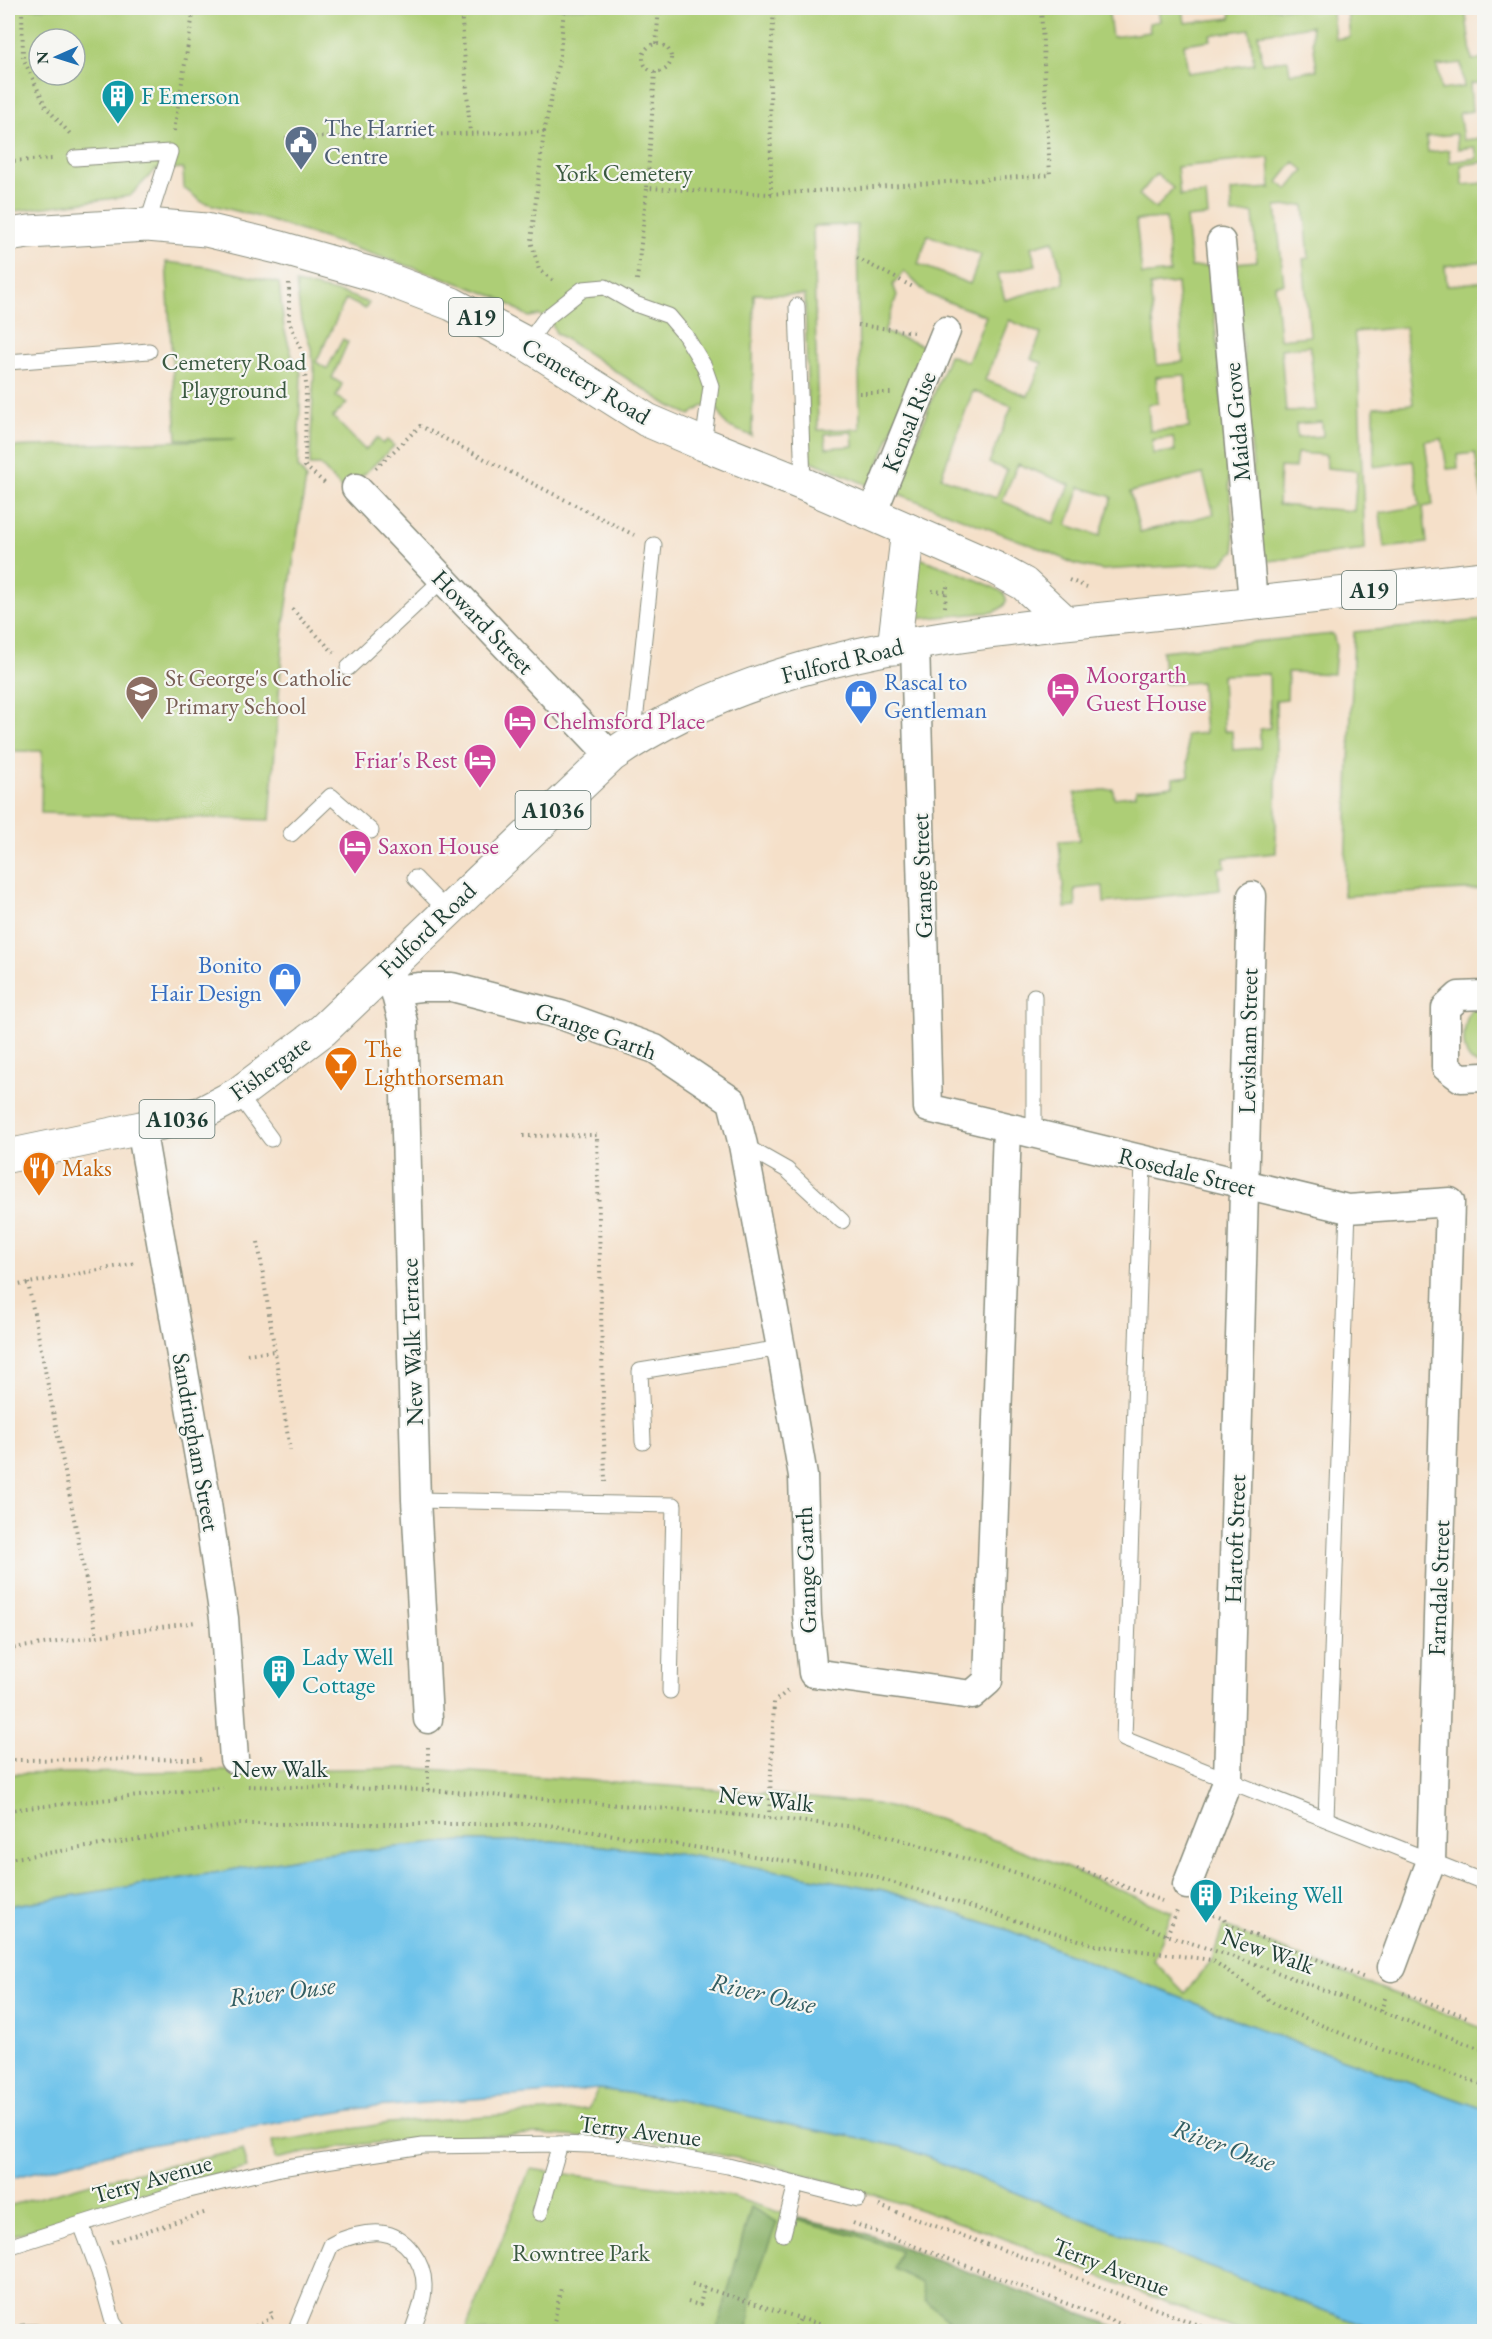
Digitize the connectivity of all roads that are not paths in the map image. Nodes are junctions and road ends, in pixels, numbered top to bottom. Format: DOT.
graph roads {
  1 [pos="80,158"];
  2 [pos="147,225"];
  3 [pos="8,235"];
  4 [pos="1221,242"];
  5 [pos="797,306"];
  6 [pos="945,334"];
  7 [pos="527,344"];
  8 [pos="149,351"];
  9 [pos="8,362"];
  10 [pos="703,444"];
  11 [pos="803,484"];
  12 [pos="356,488"];
  13 [pos="872,514"];
  14 [pos="908,530"];
  15 [pos="654,545"];
  16 [pos="1485,578"];
  17 [pos="443,579"];
  18 [pos="1253,602"];
  19 [pos="1065,622"];
  20 [pos="905,646"];
  21 [pos="348,668"];
  22 [pos="622,748"];
  23 [pos="371,831"];
  24 [pos="291,834"];
  25 [pos="415,878"];
  26 [pos="1252,896"];
  27 [pos="447,911"];
  28 [pos="392,979"];
  29 [pos="1485,995"];
  30 [pos="1034,996"];
  31 [pos="323,1030"];
  32 [pos="1485,1077"];
  33 [pos="238,1094"];
  34 [pos="928,1108"];
  35 [pos="141,1128"];
  36 [pos="1021,1131"];
  37 [pos="271,1139"];
  38 [pos="743,1145"];
  39 [pos="8,1156"];
  40 [pos="1143,1161"];
  41 [pos="1245,1186"];
  42 [pos="1450,1202"];
  43 [pos="1348,1209"];
  44 [pos="842,1221"];
  45 [pos="781,1348"];
  46 [pos="642,1442"];
  47 [pos="416,1500"];
  48 [pos="670,1691"];
  49 [pos="428,1719"];
  50 [pos="236,1772"];
  51 [pos="1228,1780"];
  52 [pos="1326,1819"];
  53 [pos="1431,1861"];
  54 [pos="1485,1882"];
  55 [pos="1191,1896"];
  56 [pos="1388,1983"];
  57 [pos="560,2144"];
  58 [pos="796,2184"];
  59 [pos="858,2199"];
  60 [pos="540,2213"];
  61 [pos="81,2224"];
  62 [pos="783,2234"];
  63 [pos="8,2247"];
  64 [pos="23,2331"];
  65 [pos="36,2331"];
  66 [pos="120,2331"];
  67 [pos="295,2331"];
  68 [pos="412,2331"];
  1 -- 2 [label="lane"];
  2 -- 3 [label="main road, Cemetery Road / A19"];
  2 -- 7 [label="main road, Cemetery Road / A19"];
  4 -- 18 [label="street, Maida Grove"];
  5 -- 11 [label="lane"];
  6 -- 13 [label="street, Kensal Rise"];
  7 -- 10 [label="main road, Cemetery Road / A19"];
  7 -- 10 [label="lane"];
  8 -- 9 [label="lane"];
  10 -- 11 [label="main road, Cemetery Road / A19"];
  11 -- 13 [label="main road, Cemetery Road / A19"];
  12 -- 17 [label="street, Howard Street"];
  13 -- 14 [label="main road, Cemetery Road / A19"];
  14 -- 19 [label="main road, Cemetery Road / A19"];
  14 -- 20 [label="main road"];
  15 -- 22 [label="lane"];
  16 -- 18 [label="main road, Fulford Road / A19"];
  17 -- 21 [label="lane"];
  17 -- 22 [label="street, Howard Street"];
  18 -- 19 [label="main road, Fulford Road / A19"];
  19 -- 20 [label="main road, Fulford Road / A1036"];
  20 -- 22 [label="main road, Fulford Road / A1036"];
  20 -- 34 [label="street, Grange Street"];
  22 -- 27 [label="main road, Fulford Road / A1036"];
  23 -- 24 [label="lane"];
  25 -- 27 [label="lane"];
  26 -- 41 [label="street, Levisham Street"];
  27 -- 28 [label="main road, Fulford Road / A1036"];
  28 -- 31 [label="main road, Fulford Road / A1036"];
  28 -- 38 [label="street, Grange Garth"];
  28 -- 47 [label="street, New Walk Terrace"];
  29 -- 32 [label="street"];
  30 -- 36 [label="lane"];
  31 -- 33 [label="main road, Fishergate / A1036"];
  33 -- 35 [label="main road, Fishergate / A1036"];
  33 -- 37 [label="lane"];
  34 -- 36 [label="street, Rosedale Street"];
  35 -- 39 [label="main road, Fishergate / A1036"];
  35 -- 50 [label="street, Sandringham Street"];
  36 -- 40 [label="street, Rosedale Street"];
  36 -- 45 [label="street, Grange Garth"];
  38 -- 44 [label="lane"];
  38 -- 45 [label="street, Grange Garth"];
  40 -- 41 [label="street, Rosedale Street"];
  40 -- 51 [label="lane"];
  41 -- 43 [label="street, Rosedale Street"];
  41 -- 51 [label="street, Hartoft Street"];
  42 -- 43 [label="street, Rosedale Street"];
  42 -- 53 [label="street, Farndale Street"];
  43 -- 52 [label="lane"];
  45 -- 46 [label="lane"];
  47 -- 48 [label="lane"];
  47 -- 49 [label="street, New Walk Terrace"];
  51 -- 52 [label="lane"];
  51 -- 55 [label="street, Hartoft Street"];
  52 -- 53 [label="lane"];
  53 -- 54 [label="lane"];
  53 -- 56 [label="street, Farndale Street"];
  57 -- 58 [label="lane, Terry Avenue"];
  57 -- 60 [label="lane"];
  57 -- 61 [label="lane, Terry Avenue"];
  58 -- 59 [label="lane, Terry Avenue"];
  58 -- 62 [label="lane"];
  61 -- 63 [label="lane, Terry Avenue"];
  61 -- 66 [label="lane"];
  64 -- 65 [label="lane"];
  67 -- 68 [label="lane"];
}
